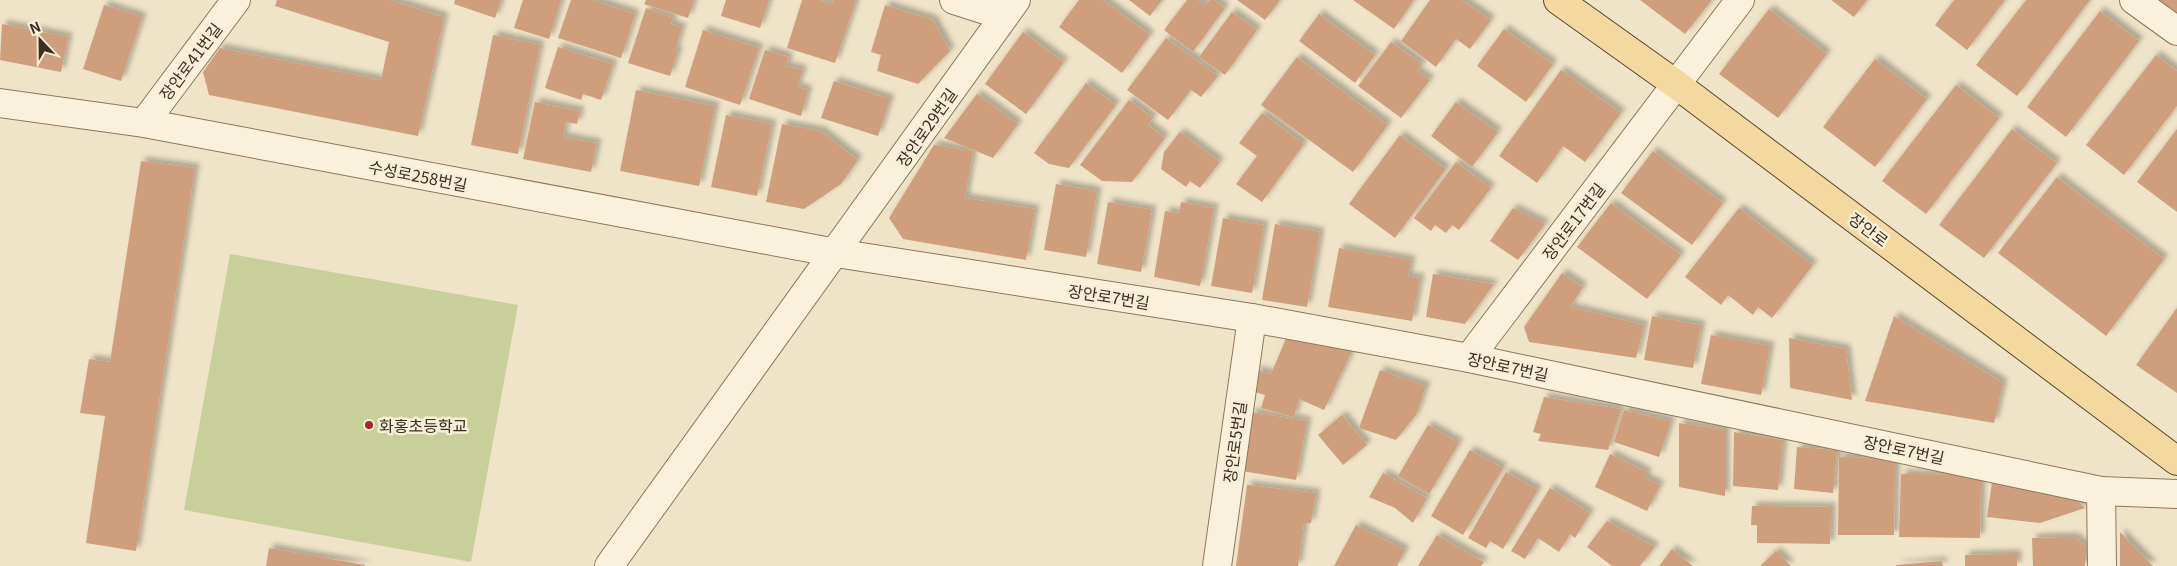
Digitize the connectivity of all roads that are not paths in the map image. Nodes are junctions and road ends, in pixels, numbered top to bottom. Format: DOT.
graph roads {
  1 [pos="236,0"];
  2 [pos="954,0"];
  3 [pos="1558,0"];
  4 [pos="1740,0"];
  5 [pos="2134,0"];
  6 [pos="1010,8"];
  7 [pos="2177,31"];
  8 [pos="1677,85"];
  9 [pos="0,103"];
  10 [pos="144,123"];
  11 [pos="836,253"];
  12 [pos="1252,318"];
  13 [pos="1469,358"];
  14 [pos="2177,462"];
  15 [pos="2101,491"];
  16 [pos="2177,494"];
  17 [pos="609,566"];
  18 [pos="1216,566"];
  19 [pos="2102,566"];
  1 -- 10 [label="street, 장안로41번길"];
  2 -- 6 [label="street"];
  3 -- 8 [label="main road, 장안로"];
  4 -- 8 [label="street, 장안로17번길"];
  5 -- 7 [label="street"];
  6 -- 11 [label="street, 장안로29번길"];
  8 -- 13 [label="street, 장안로17번길"];
  8 -- 14 [label="main road, 장안로"];
  9 -- 10 [label="street, 수성로258번길"];
  10 -- 11 [label="street, 수성로258번길"];
  11 -- 12 [label="street, 장안로7번길"];
  11 -- 17 [label="street, 장안로29번길"];
  12 -- 13 [label="street, 장안로7번길"];
  12 -- 18 [label="street, 장안로5번길"];
  13 -- 15 [label="street, 장안로7번길"];
  15 -- 16 [label="street, 장안로7번길"];
  15 -- 19 [label="street"];
}
